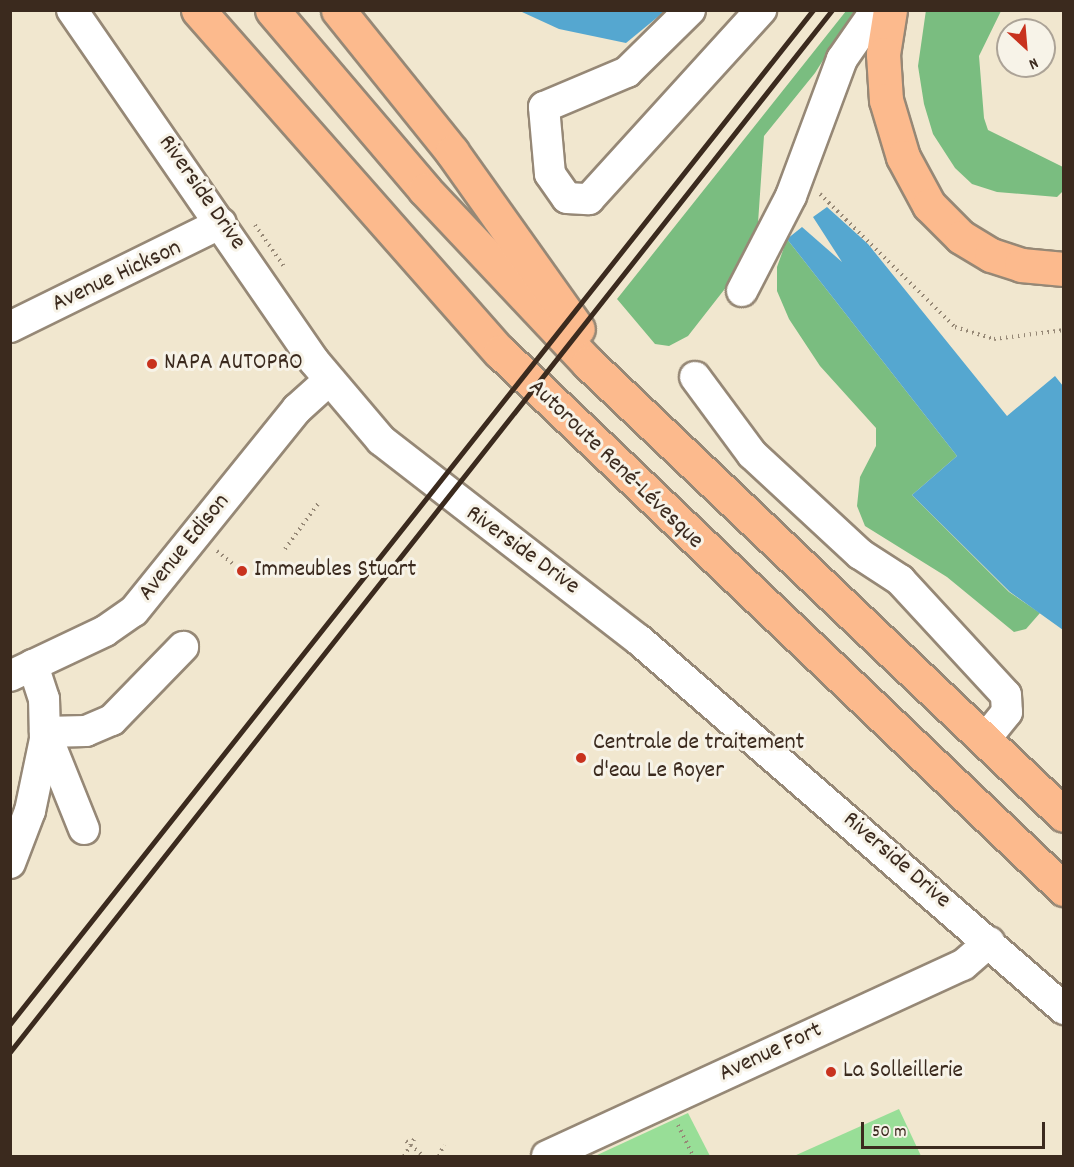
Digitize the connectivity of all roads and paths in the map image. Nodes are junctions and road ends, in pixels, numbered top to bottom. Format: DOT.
graph roads {
  1 [pos="72,10"];
  2 [pos="198,10"];
  3 [pos="272,10"];
  4 [pos="338,10"];
  5 [pos="690,10"];
  6 [pos="760,10"];
  7 [pos="876,10"];
  8 [pos="890,10"];
  9 [pos="827,198"];
  10 [pos="235,221"];
  11 [pos="1064,269"];
  12 [pos="288,274"];
  13 [pos="742,291"];
  14 [pos="10,327"];
  15 [pos="1064,330"];
  16 [pos="695,377"];
  17 [pos="328,381"];
  18 [pos="639,414"];
  19 [pos="320,501"];
  20 [pos="285,549"];
  21 [pos="183,647"];
  22 [pos="22,670"];
  23 [pos="45,732"];
  24 [pos="984,740"];
  25 [pos="1064,815"];
  26 [pos="84,829"];
  27 [pos="10,863"];
  28 [pos="1064,889"];
  29 [pos="989,942"];
  30 [pos="1064,1009"];
  31 [pos="675,1117"];
  32 [pos="416,1136"];
  33 [pos="406,1141"];
  34 [pos="444,1145"];
  35 [pos="413,1147"];
  36 [pos="404,1156"];
  37 [pos="423,1156"];
  38 [pos="439,1156"];
  39 [pos="547,1156"];
  40 [pos="693,1156"];
  1 -- 10 [label="street, Riverside Drive"];
  2 -- 28 [label="main road, Autoroute René-Lévesque"];
  3 -- 18 [label="main road"];
  4 -- 18 [label="main road"];
  5 -- 6 [label="street"];
  7 -- 13 [label="street"];
  8 -- 11 [label="main road"];
  9 -- 15 [label="path"];
  10 -- 12 [label="path, Riverside Drive"];
  10 -- 14 [label="street, Avenue Hickson"];
  10 -- 17 [label="street, Riverside Drive"];
  16 -- 24 [label="street"];
  17 -- 22 [label="street, Avenue Edison"];
  17 -- 29 [label="street, Riverside Drive"];
  18 -- 24 [label="main road"];
  19 -- 20 [label="path"];
  21 -- 23 [label="street"];
  22 -- 23 [label="street"];
  23 -- 26 [label="street"];
  23 -- 27 [label="street"];
  24 -- 25 [label="main road"];
  29 -- 30 [label="street, Riverside Drive"];
  29 -- 39 [label="street, Avenue Fort"];
  31 -- 40 [label="path"];
  32 -- 35 [label="path"];
  33 -- 35 [label="path"];
  34 -- 38 [label="path"];
  35 -- 36 [label="path"];
  35 -- 37 [label="path"];
}
